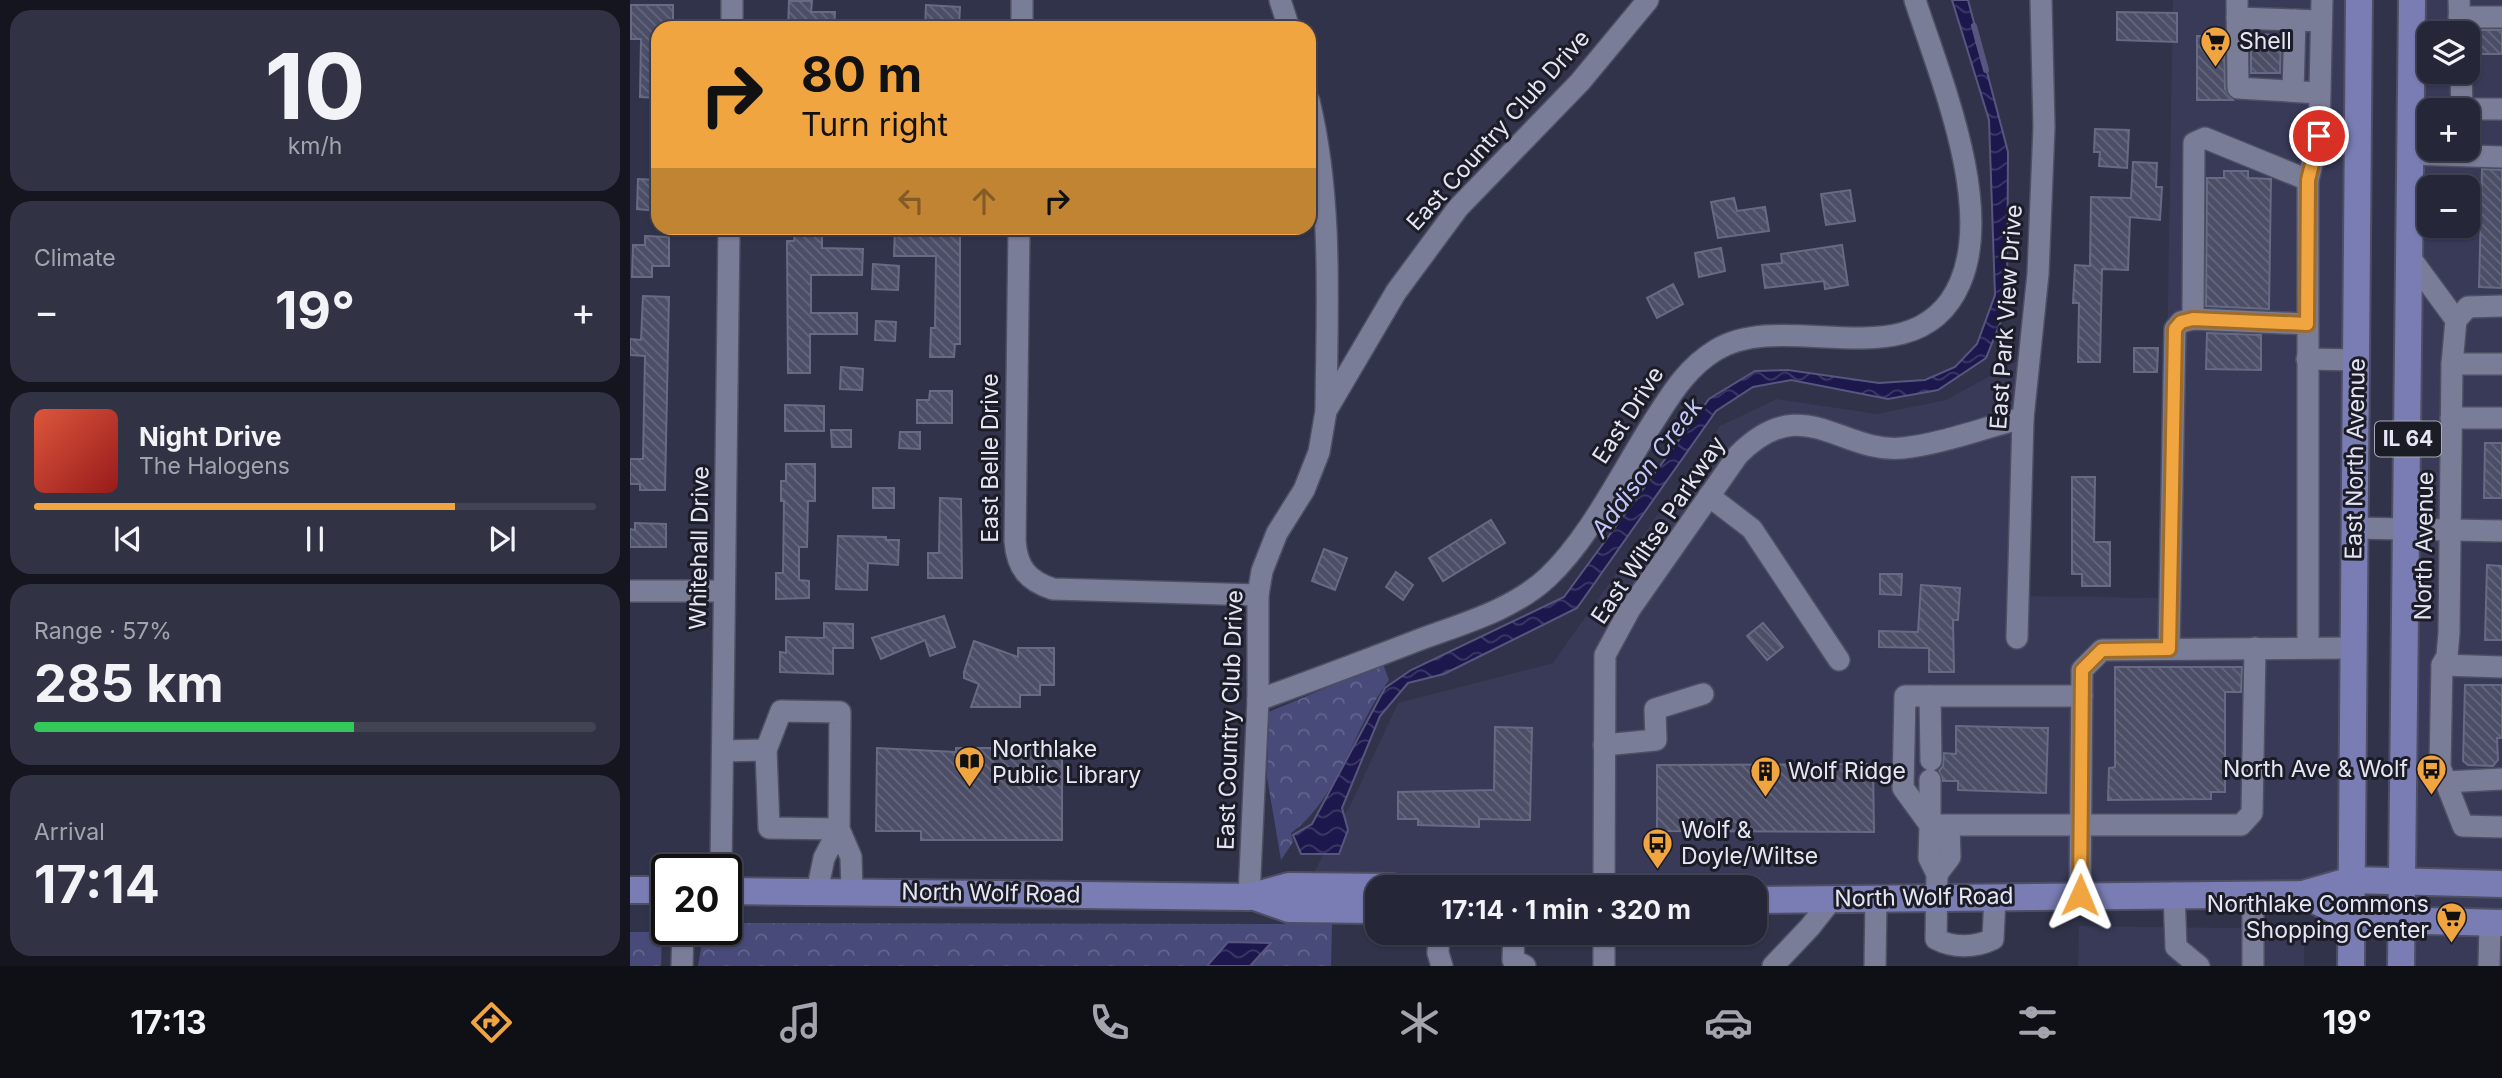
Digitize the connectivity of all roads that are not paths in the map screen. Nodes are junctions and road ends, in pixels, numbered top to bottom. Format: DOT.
graph roads {
  1 [pos="732,0"];
  2 [pos="1022,0"];
  3 [pos="1280,0"];
  4 [pos="1648,0"];
  5 [pos="1915,0"];
  6 [pos="2040,0"];
  7 [pos="2360,0"];
  8 [pos="2412,0"];
  9 [pos="2237,9"];
  10 [pos="2322,10"];
  11 [pos="2459,17"];
  12 [pos="2502,17"];
  13 [pos="2295,20"];
  14 [pos="732,21"];
  15 [pos="1021,21"];
  16 [pos="1287,21"];
  17 [pos="2292,91"];
  18 [pos="2319,93"];
  19 [pos="2480,109"];
  20 [pos="2502,109"];
  21 [pos="1316,151"];
  22 [pos="2410,154"];
  23 [pos="2417,154"];
  24 [pos="2480,154"];
  25 [pos="2502,157"];
  26 [pos="2308,180"];
  27 [pos="729,235"];
  28 [pos="1019,235"];
  29 [pos="2409,256"];
  30 [pos="2502,306"];
  31 [pos="2193,319"];
  32 [pos="2456,320"];
  33 [pos="2307,324"];
  34 [pos="2307,359"];
  35 [pos="2356,360"];
  36 [pos="2452,365"];
  37 [pos="2502,365"];
  38 [pos="1326,411"];
  39 [pos="2023,418"];
  40 [pos="2451,418"];
  41 [pos="2502,418"];
  42 [pos="1709,496"];
  43 [pos="2354,528"];
  44 [pos="2407,529"];
  45 [pos="2451,530"];
  46 [pos="2502,531"];
  47 [pos="630,591"];
  48 [pos="724,591"];
  49 [pos="1258,595"];
  50 [pos="2017,638"];
  51 [pos="2255,648"];
  52 [pos="2308,648"];
  53 [pos="2354,648"];
  54 [pos="2169,649"];
  55 [pos="1839,660"];
  56 [pos="2442,665"];
  57 [pos="2502,667"];
  58 [pos="1703,694"];
  59 [pos="1930,696"];
  60 [pos="2081,696"];
  61 [pos="1258,700"];
  62 [pos="1604,746"];
  63 [pos="766,750"];
  64 [pos="723,751"];
  65 [pos="2404,767"];
  66 [pos="2443,775"];
  67 [pos="2502,779"];
  68 [pos="1940,825"];
  69 [pos="2081,826"];
  70 [pos="2502,827"];
  71 [pos="839,828"];
  72 [pos="721,854"];
  73 [pos="1604,875"];
  74 [pos="2352,880"];
  75 [pos="2402,881"];
  76 [pos="2502,884"];
  77 [pos="1937,886"];
  78 [pos="1365,887"];
  79 [pos="630,890"];
  80 [pos="651,890"];
  81 [pos="742,891"];
  82 [pos="852,891"];
  83 [pos="817,892"];
  84 [pos="2174,894"];
  85 [pos="2253,894"];
  86 [pos="2303,894"];
  87 [pos="2080,895"];
  88 [pos="1995,896"];
  89 [pos="1252,897"];
  90 [pos="1876,898"];
  91 [pos="1832,899"];
  92 [pos="1767,900"];
  93 [pos="1365,910"];
  94 [pos="2351,919"];
  95 [pos="2401,920"];
  96 [pos="2496,923"];
  97 [pos="1438,945"];
  98 [pos="1516,945"];
  99 [pos="1604,945"];
  100 [pos="1519,963"];
  101 [pos="1442,964"];
  102 [pos="1604,966"];
  103 [pos="1773,966"];
  104 [pos="1875,966"];
  105 [pos="2199,966"];
  106 [pos="2253,966"];
  107 [pos="2351,966"];
  108 [pos="2401,966"];
  109 [pos="2489,966"];
  1 -- 14 [label="street"];
  2 -- 15 [label="street"];
  3 -- 16 [label="street"];
  4 -- 38 [label="street, East Country Club Drive"];
  5 -- 61 [label="street, East Drive"];
  6 -- 39 [label="street, East Park View Drive"];
  7 -- 35 [label="main road, East North Avenue / IL 64"];
  8 -- 22 [label="main road, IL 64"];
  9 -- 13 [label="street"];
  9 -- 17 [label="street"];
  10 -- 13 [label="street"];
  10 -- 18 [label="street, East North Avenue"];
  11 -- 12 [label="street"];
  13 -- 17 [label="street"];
  17 -- 18 [label="street"];
  18 -- 26 [label="street, East North Avenue"];
  19 -- 20 [label="street"];
  21 -- 38 [label="street"];
  22 -- 23 [label="street"];
  22 -- 29 [label="main road, IL 64"];
  24 -- 25 [label="street"];
  26 -- 31 [label="street"];
  26 -- 33 [label="street, East North Avenue"];
  27 -- 48 [label="street, Whitehall Drive"];
  28 -- 49 [label="street, East Belle Drive"];
  29 -- 32 [label="street"];
  29 -- 44 [label="main road, IL 64"];
  30 -- 32 [label="street"];
  31 -- 33 [label="street"];
  31 -- 54 [label="street"];
  32 -- 36 [label="street, North Avenue"];
  33 -- 34 [label="street, East North Avenue"];
  34 -- 35 [label="street"];
  34 -- 52 [label="street, East North Avenue"];
  35 -- 43 [label="main road, East North Avenue / IL 64"];
  36 -- 37 [label="street"];
  36 -- 40 [label="street, North Avenue"];
  38 -- 49 [label="street, East Country Club Drive"];
  39 -- 42 [label="street, East Wiltse Parkway"];
  39 -- 50 [label="street, East Park View Drive"];
  40 -- 41 [label="street"];
  40 -- 45 [label="street, North Avenue"];
  42 -- 55 [label="street"];
  42 -- 62 [label="street, East Wiltse Parkway"];
  43 -- 44 [label="street"];
  43 -- 53 [label="main road, East North Avenue / IL 64"];
  44 -- 45 [label="street"];
  44 -- 65 [label="main road, IL 64"];
  45 -- 46 [label="street"];
  45 -- 56 [label="street, North Avenue"];
  47 -- 48 [label="street"];
  48 -- 64 [label="street, Whitehall Drive"];
  49 -- 61 [label="street, East Country Club Drive"];
  51 -- 52 [label="street"];
  51 -- 54 [label="street"];
  51 -- 69 [label="street"];
  52 -- 53 [label="street"];
  53 -- 74 [label="main road, East North Avenue / IL 64"];
  54 -- 60 [label="street"];
  56 -- 57 [label="street"];
  56 -- 66 [label="street, North Avenue"];
  58 -- 62 [label="street"];
  59 -- 60 [label="street"];
  59 -- 68 [label="street"];
  59 -- 68 [label="street"];
  60 -- 69 [label="street"];
  61 -- 89 [label="street, East Country Club Drive"];
  62 -- 73 [label="street, East Wiltse Parkway"];
  63 -- 64 [label="street"];
  63 -- 71 [label="street"];
  63 -- 71 [label="street"];
  64 -- 72 [label="street, Whitehall Drive"];
  65 -- 66 [label="street"];
  65 -- 75 [label="main road, IL 64"];
  66 -- 67 [label="street"];
  66 -- 70 [label="street"];
  68 -- 69 [label="street"];
  68 -- 77 [label="street"];
  69 -- 87 [label="street"];
  71 -- 82 [label="street"];
  71 -- 83 [label="street"];
  74 -- 75 [label="main road, North Wolf Road"];
  74 -- 86 [label="main road, North Wolf Road"];
  74 -- 94 [label="main road, East North Avenue / IL 64"];
  75 -- 76 [label="main road, North Wolf Road"];
  75 -- 95 [label="main road, IL 64"];
  77 -- 88 [label="main road, North Wolf Road"];
  77 -- 88 [label="street"];
  77 -- 90 [label="main road, North Wolf Road"];
  78 -- 89 [label="main road, North Wolf Road"];
  79 -- 80 [label="main road"];
  81 -- 83 [label="main road, North Wolf Road"];
  82 -- 83 [label="main road, North Wolf Road"];
  82 -- 89 [label="main road, North Wolf Road"];
  84 -- 85 [label="main road, North Wolf Road"];
  84 -- 87 [label="main road, North Wolf Road"];
  84 -- 105 [label="street"];
  85 -- 86 [label="main road, North Wolf Road"];
  85 -- 106 [label="street"];
  86 -- 94 [label="main road, North Wolf Road"];
  87 -- 88 [label="main road, North Wolf Road"];
  89 -- 93 [label="main road, North Wolf Road"];
  90 -- 91 [label="main road, North Wolf Road"];
  90 -- 104 [label="street"];
  91 -- 92 [label="main road, North Wolf Road"];
  91 -- 103 [label="street"];
  94 -- 95 [label="main road"];
  94 -- 107 [label="main road, IL 64"];
  95 -- 96 [label="main road"];
  95 -- 108 [label="main road, IL 64"];
  96 -- 109 [label="street"];
  97 -- 101 [label="street"];
  98 -- 100 [label="street"];
  99 -- 102 [label="street"];
}
